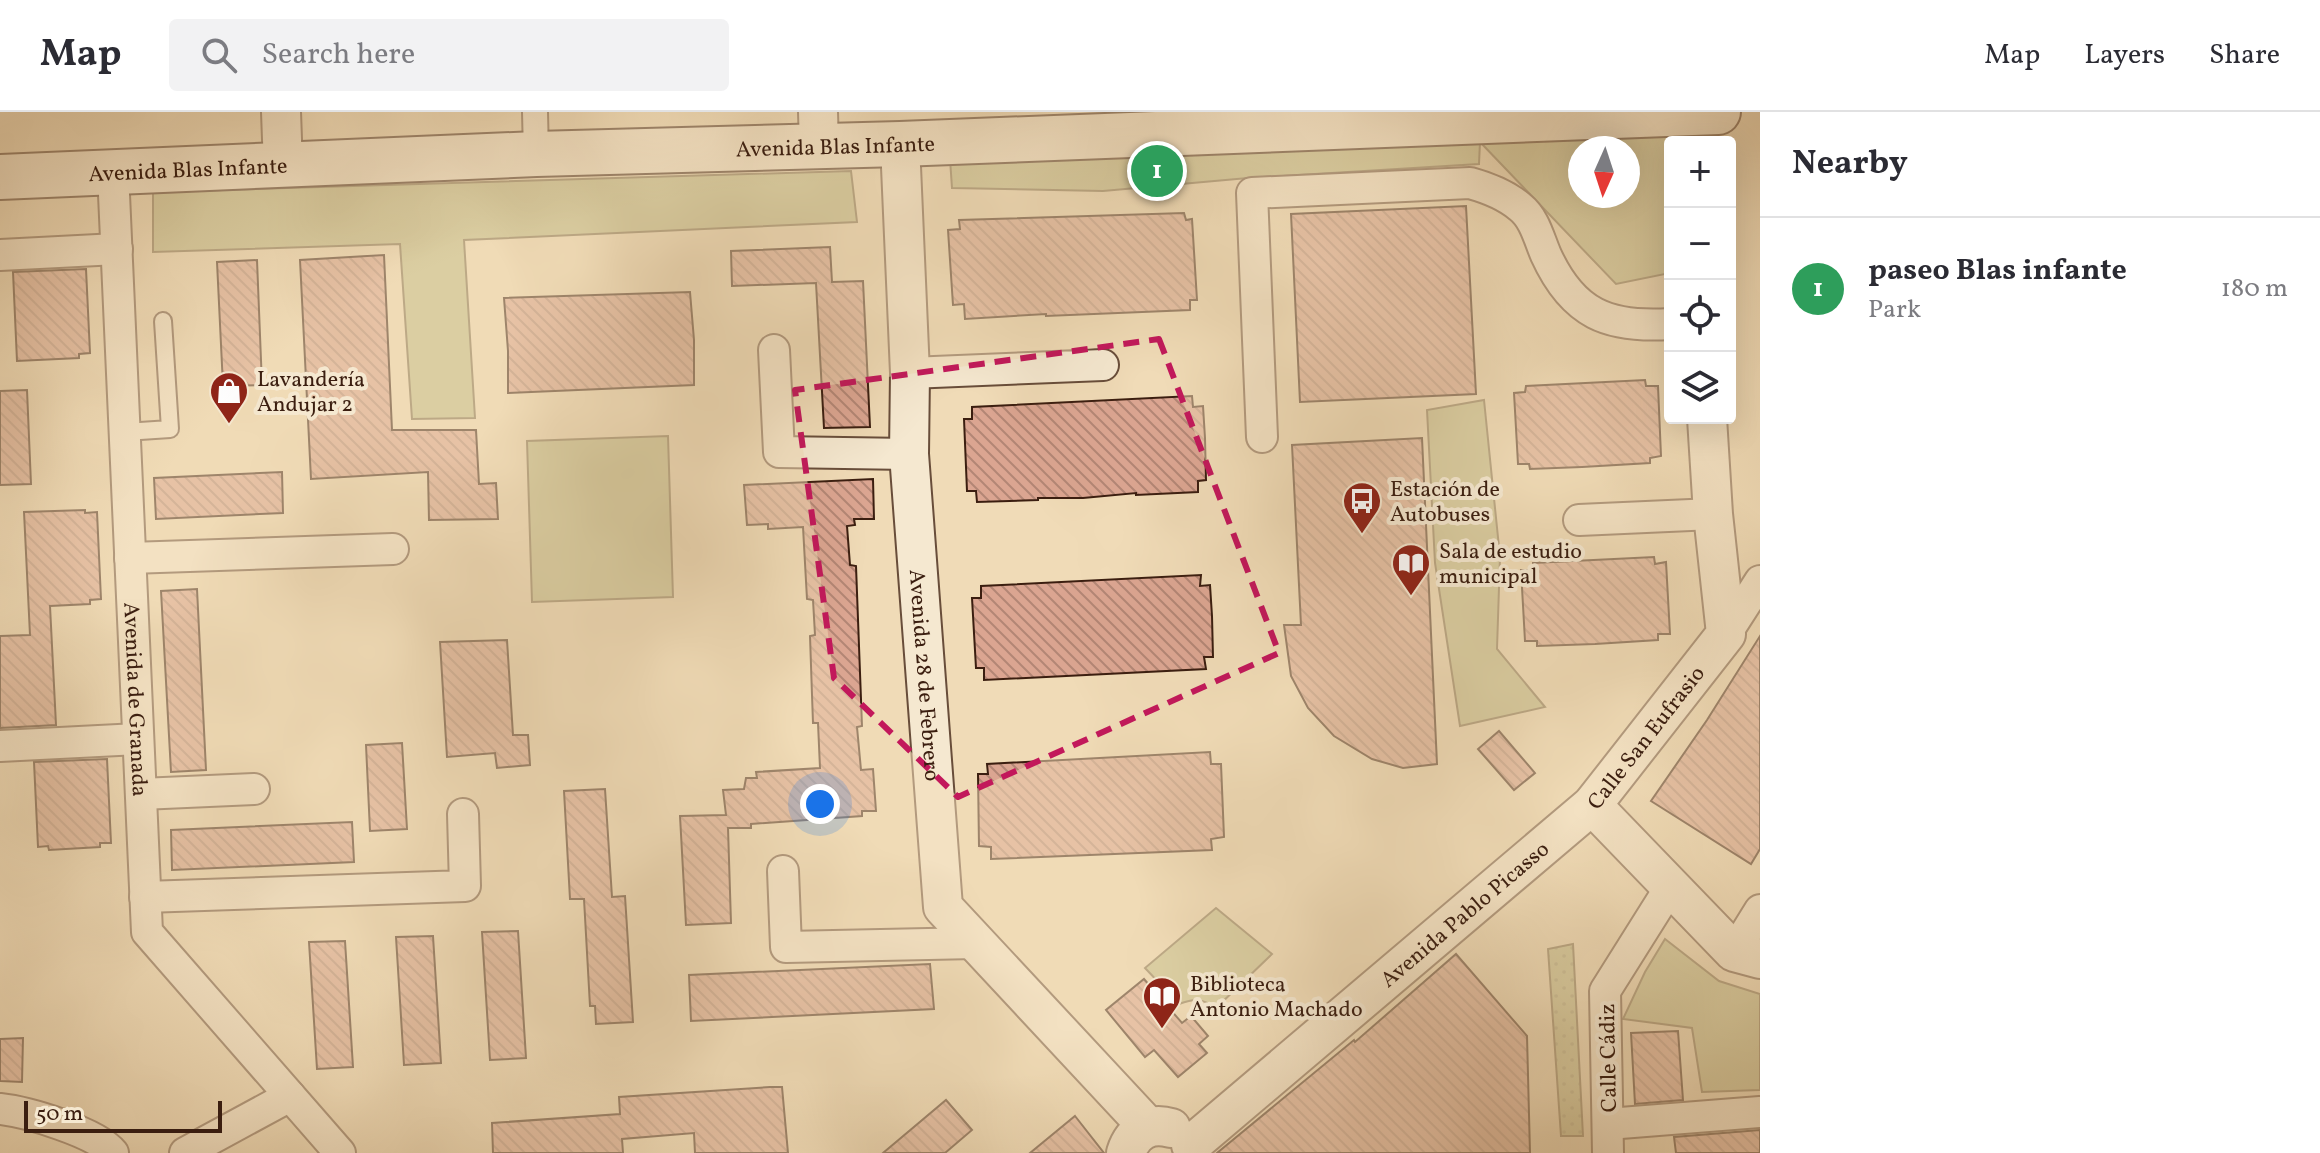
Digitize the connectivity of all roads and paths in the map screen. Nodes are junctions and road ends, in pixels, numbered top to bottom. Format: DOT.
graph roads {
  1 [pos="281,112"];
  2 [pos="1695,123"];
  3 [pos="819,129"];
  4 [pos="536,133"];
  5 [pos="900,144"];
  6 [pos="283,167"];
  7 [pos="113,172"];
  8 [pos="0,177"];
  9 [pos="117,249"];
  10 [pos="0,255"];
  11 [pos="163,321"];
  12 [pos="1664,324"];
  13 [pos="774,350"];
  14 [pos="1103,365"];
  15 [pos="910,373"];
  16 [pos="1707,424"];
  17 [pos="125,432"];
  18 [pos="1262,437"];
  19 [pos="909,454"];
  20 [pos="1713,514"];
  21 [pos="1579,520"];
  22 [pos="393,549"];
  23 [pos="130,558"];
  24 [pos="1760,581"];
  25 [pos="1726,634"];
  26 [pos="138,739"];
  27 [pos="0,746"];
  28 [pos="254,789"];
  29 [pos="141,794"];
  30 [pos="1592,805"];
  31 [pos="463,814"];
  32 [pos="783,871"];
  33 [pos="1671,886"];
  34 [pos="145,897"];
  35 [pos="1760,910"];
  36 [pos="976,943"];
  37 [pos="1747,955"];
  38 [pos="290,1096"];
  39 [pos="0,1109"];
  40 [pos="1760,1112"];
  41 [pos="1608,1139"];
  42 [pos="1137,1140"];
  43 [pos="1197,1146"];
  44 [pos="113,1153"];
  45 [pos="185,1153"];
  46 [pos="340,1153"];
  1 -- 6 [label="street"];
  2 -- 5 [label="main road, Avenida Blas Infante"];
  3 -- 4 [label="main road, Avenida Blas Infante"];
  3 -- 5 [label="main road, Avenida Blas Infante"];
  4 -- 6 [label="main road, Avenida Blas Infante"];
  5 -- 15 [label="street, Avenida 28 de Febrero"];
  6 -- 7 [label="main road, Avenida Blas Infante"];
  7 -- 8 [label="main road, Avenida Blas Infante"];
  7 -- 9 [label="street, Avenida de Granada"];
  9 -- 10 [label="street"];
  9 -- 17 [label="street, Avenida de Granada"];
  11 -- 17 [label="lane"];
  12 -- 18 [label="street"];
  13 -- 19 [label="street"];
  14 -- 15 [label="street"];
  15 -- 19 [label="street, Avenida 28 de Febrero"];
  16 -- 20 [label="street"];
  17 -- 23 [label="street, Avenida de Granada"];
  19 -- 36 [label="street, Avenida 28 de Febrero"];
  20 -- 21 [label="street"];
  20 -- 25 [label="street"];
  22 -- 23 [label="street"];
  23 -- 26 [label="street, Avenida de Granada"];
  24 -- 25 [label="street, Calle San Eufrasio"];
  25 -- 30 [label="street, Calle San Eufrasio"];
  26 -- 27 [label="street"];
  26 -- 29 [label="street, Avenida de Granada"];
  28 -- 29 [label="street"];
  29 -- 34 [label="street, Avenida de Granada"];
  30 -- 33 [label="street, Calle San Eufrasio"];
  30 -- 43 [label="street, Avenida Pablo Picasso"];
  31 -- 34 [label="street"];
  32 -- 36 [label="street"];
  33 -- 37 [label="street, Calle San Eufrasio"];
  33 -- 41 [label="street, Calle Cádiz"];
  34 -- 38 [label="street, Avenida de Granada"];
  35 -- 37 [label="street"];
  36 -- 42 [label="street, Avenida 28 de Febrero"];
  38 -- 45 [label="street"];
  38 -- 46 [label="street, Avenida de Granada"];
  39 -- 44 [label="street"];
  40 -- 41 [label="street"];
  42 -- 43 [label="street"];
}
